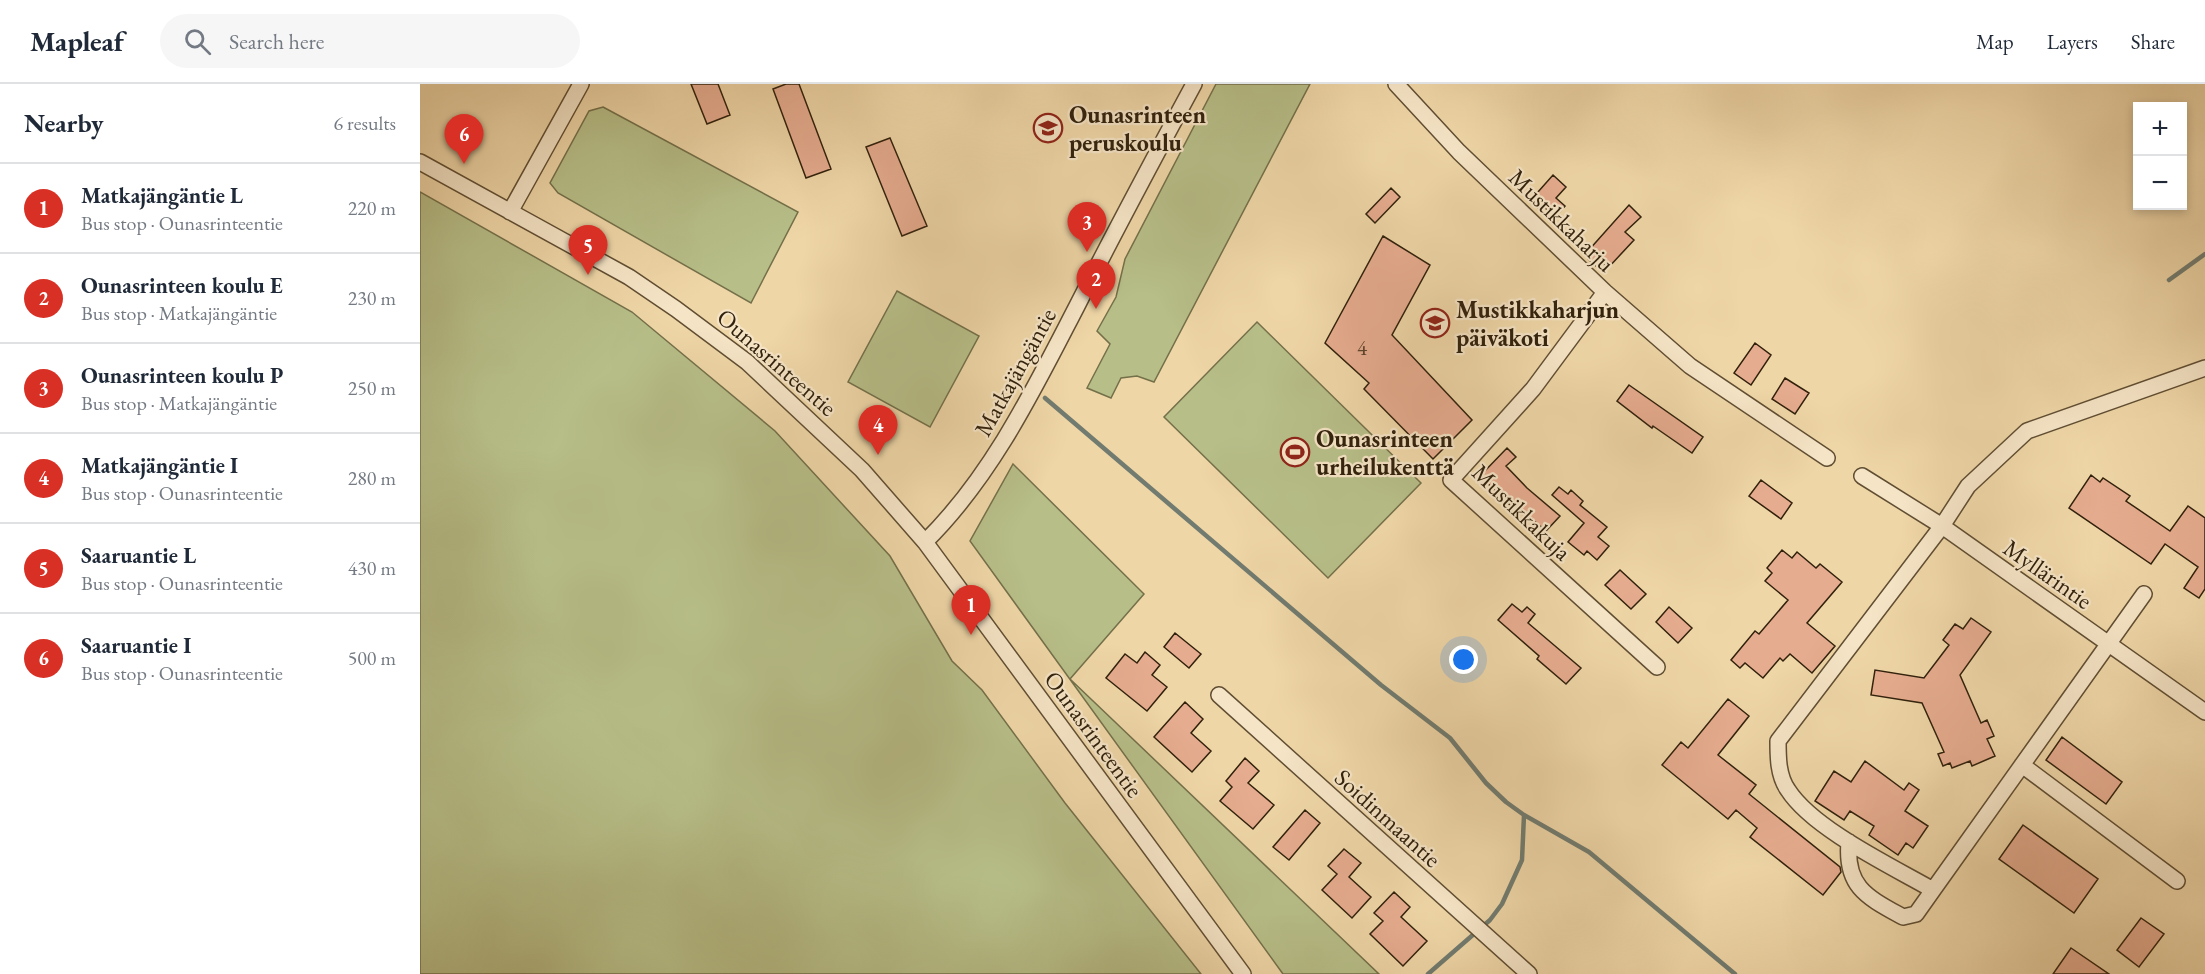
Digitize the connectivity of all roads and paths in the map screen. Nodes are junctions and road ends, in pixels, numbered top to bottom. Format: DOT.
graph roads {
  1 [pos="581,84"];
  2 [pos="1194,84"];
  3 [pos="1396,84"];
  4 [pos="420,162"];
  5 [pos="510,212"];
  6 [pos="1605,292"];
  7 [pos="2205,368"];
  8 [pos="1827,458"];
  9 [pos="1862,476"];
  10 [pos="1942,526"];
  11 [pos="925,542"];
  12 [pos="2144,594"];
  13 [pos="2108,644"];
  14 [pos="1657,667"];
  15 [pos="1219,694"];
  16 [pos="2205,712"];
  17 [pos="2022,765"];
  18 [pos="1849,842"];
  19 [pos="2177,881"];
  20 [pos="1934,890"];
  21 [pos="1243,974"];
  22 [pos="1529,974"];
  1 -- 5 [label="street"];
  2 -- 11 [label="street, Matkajängäntie"];
  3 -- 6 [label="street, Mustikkaharju"];
  4 -- 5 [label="street, Ounasrinteentie"];
  5 -- 11 [label="street, Ounasrinteentie"];
  6 -- 8 [label="street, Mustikkaharju"];
  6 -- 14 [label="street, Mustikkakuja"];
  7 -- 10 [label="street"];
  9 -- 10 [label="street, Myllärintie"];
  10 -- 13 [label="street, Myllärintie"];
  10 -- 18 [label="street"];
  11 -- 21 [label="street, Ounasrinteentie"];
  12 -- 13 [label="street"];
  13 -- 16 [label="street, Myllärintie"];
  13 -- 17 [label="street"];
  15 -- 22 [label="street, Soidinmaantie"];
  17 -- 19 [label="street"];
  17 -- 20 [label="street"];
  18 -- 20 [label="street"];
  18 -- 20 [label="street"];
}
